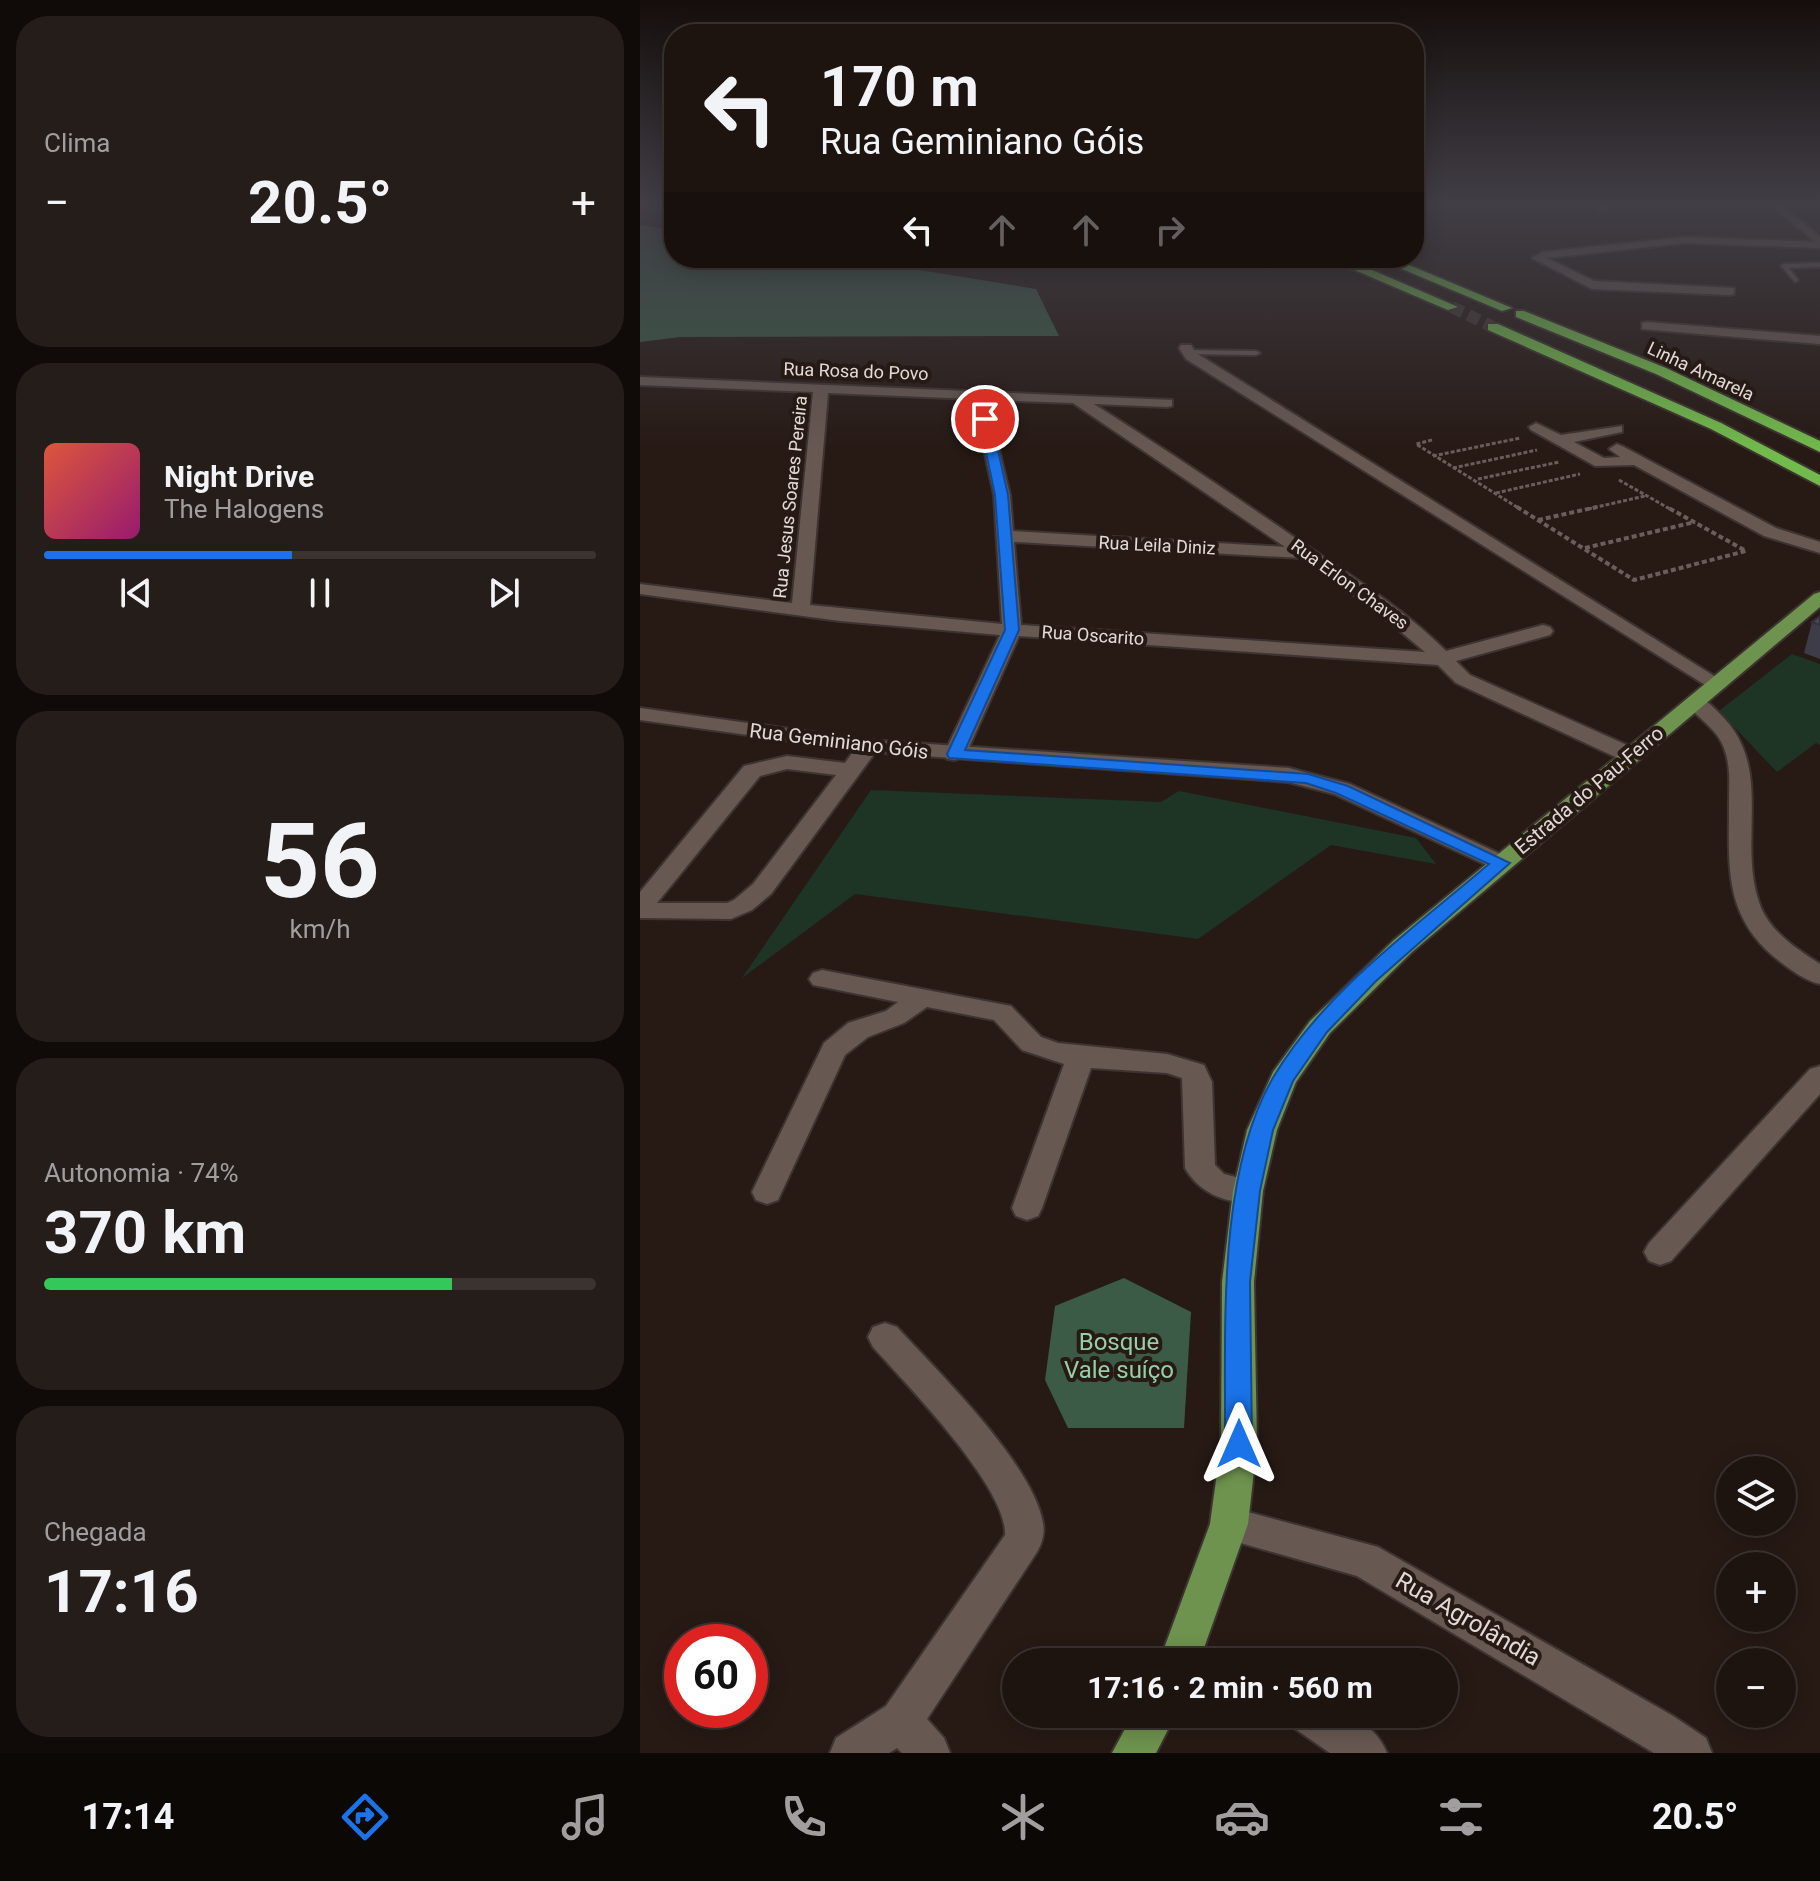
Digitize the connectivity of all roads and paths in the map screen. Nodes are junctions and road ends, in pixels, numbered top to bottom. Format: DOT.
graph roads {
  1 [pos="1404,287"];
  2 [pos="1453,287"];
  3 [pos="1635,287"];
  4 [pos="1693,291"];
  5 [pos="1452,307"];
  6 [pos="1647,326"];
  7 [pos="1493,327"];
  8 [pos="1820,340"];
  9 [pos="1187,350"];
  10 [pos="1256,353"];
  11 [pos="642,385"];
  12 [pos="821,387"];
  13 [pos="979,394"];
  14 [pos="1074,398"];
  15 [pos="1167,403"];
  16 [pos="1561,422"];
  17 [pos="1617,429"];
  18 [pos="1432,440"];
  19 [pos="1560,443"];
  20 [pos="1820,447"];
  21 [pos="1617,449"];
  22 [pos="1433,456"];
  23 [pos="1583,457"];
  24 [pos="1635,460"];
  25 [pos="1452,468"];
  26 [pos="1600,470"];
  27 [pos="1478,479"];
  28 [pos="1820,481"];
  29 [pos="1494,493"];
  30 [pos="1646,495"];
  31 [pos="1538,520"];
  32 [pos="1695,522"];
  33 [pos="1006,536"];
  34 [pos="1820,548"];
  35 [pos="1584,549"];
  36 [pos="1309,553"];
  37 [pos="640,589"];
  38 [pos="1820,598"];
  39 [pos="800,610"];
  40 [pos="1012,630"];
  41 [pos="1543,631"];
  42 [pos="1440,659"];
  43 [pos="1717,684"];
  44 [pos="1695,702"];
  45 [pos="640,714"];
  46 [pos="869,746"];
  47 [pos="955,754"];
  48 [pos="1630,755"];
  49 [pos="851,770"];
  50 [pos="1501,863"];
  51 [pos="640,909"];
  52 [pos="1820,976"];
  53 [pos="822,979"];
  54 [pos="924,996"];
  55 [pos="1081,1056"];
  56 [pos="1820,1076"];
  57 [pos="1248,1191"];
  58 [pos="767,1192"];
  59 [pos="1027,1208"];
  60 [pos="1660,1252"];
  61 [pos="885,1337"];
  62 [pos="1229,1524"];
  63 [pos="1184,1648"];
  64 [pos="901,1721"];
  65 [pos="1148,1728"];
  66 [pos="1329,1728"];
  67 [pos="851,1753"];
  68 [pos="929,1753"];
  69 [pos="1133,1753"];
  70 [pos="1366,1753"];
  71 [pos="1691,1753"];
  1 -- 5 [label="highway"];
  2 -- 20 [label="highway, Linha Amarela"];
  3 -- 4 [label="street"];
  6 -- 8 [label="street"];
  7 -- 28 [label="highway"];
  9 -- 10 [label="lane"];
  9 -- 43 [label="street"];
  11 -- 12 [label="street, Rua Rosa do Povo"];
  12 -- 13 [label="street, Rua Rosa do Povo"];
  12 -- 39 [label="street, Rua Jesus Soares Pereira"];
  13 -- 14 [label="street, Rua Rosa do Povo"];
  13 -- 33 [label="street"];
  14 -- 15 [label="street, Rua Rosa do Povo"];
  14 -- 36 [label="street, Rua Erlon Chaves"];
  16 -- 19 [label="street"];
  17 -- 19 [label="street"];
  18 -- 22 [label="path"];
  19 -- 22 [label="path"];
  19 -- 23 [label="street"];
  19 -- 25 [label="path"];
  21 -- 24 [label="street"];
  22 -- 25 [label="path"];
  23 -- 24 [label="street"];
  23 -- 26 [label="path"];
  23 -- 27 [label="path"];
  24 -- 34 [label="street"];
  25 -- 29 [label="path"];
  26 -- 29 [label="path"];
  26 -- 30 [label="path"];
  29 -- 31 [label="path"];
  30 -- 31 [label="path"];
  30 -- 32 [label="path"];
  31 -- 35 [label="path"];
  32 -- 35 [label="path"];
  32 -- 35 [label="path"];
  33 -- 36 [label="street, Rua Leila Diniz"];
  33 -- 40 [label="street"];
  36 -- 42 [label="street, Rua Erlon Chaves"];
  37 -- 39 [label="street, Rua Oscarito"];
  38 -- 43 [label="main road, Estrada do Pau-Ferro"];
  39 -- 40 [label="street, Rua Oscarito"];
  40 -- 42 [label="street, Rua Oscarito"];
  40 -- 47 [label="street"];
  41 -- 42 [label="street, Rua Oscarito"];
  42 -- 48 [label="street, Rua Erlon Chaves"];
  43 -- 44 [label="main road, Estrada do Pau-Ferro"];
  44 -- 48 [label="main road, Estrada do Pau-Ferro"];
  44 -- 52 [label="street"];
  45 -- 46 [label="street, Rua Geminiano Góis"];
  46 -- 47 [label="street, Rua Geminiano Góis"];
  46 -- 49 [label="street"];
  47 -- 50 [label="street, Rua Geminiano Góis"];
  48 -- 50 [label="main road, Estrada do Pau-Ferro"];
  49 -- 51 [label="street"];
  49 -- 51 [label="street"];
  50 -- 57 [label="main road, Estrada do Pau-Ferro"];
  53 -- 54 [label="street"];
  54 -- 55 [label="street"];
  54 -- 58 [label="street"];
  55 -- 57 [label="street"];
  55 -- 59 [label="street"];
  56 -- 60 [label="street"];
  57 -- 62 [label="main road, Estrada do Pau-Ferro"];
  61 -- 64 [label="street"];
  62 -- 63 [label="main road, Estrada do Pau-Ferro"];
  62 -- 71 [label="street, Rua Agrolândia"];
  64 -- 67 [label="street"];
  64 -- 68 [label="street"];
  65 -- 69 [label="main road"];
  66 -- 70 [label="street"];
}
